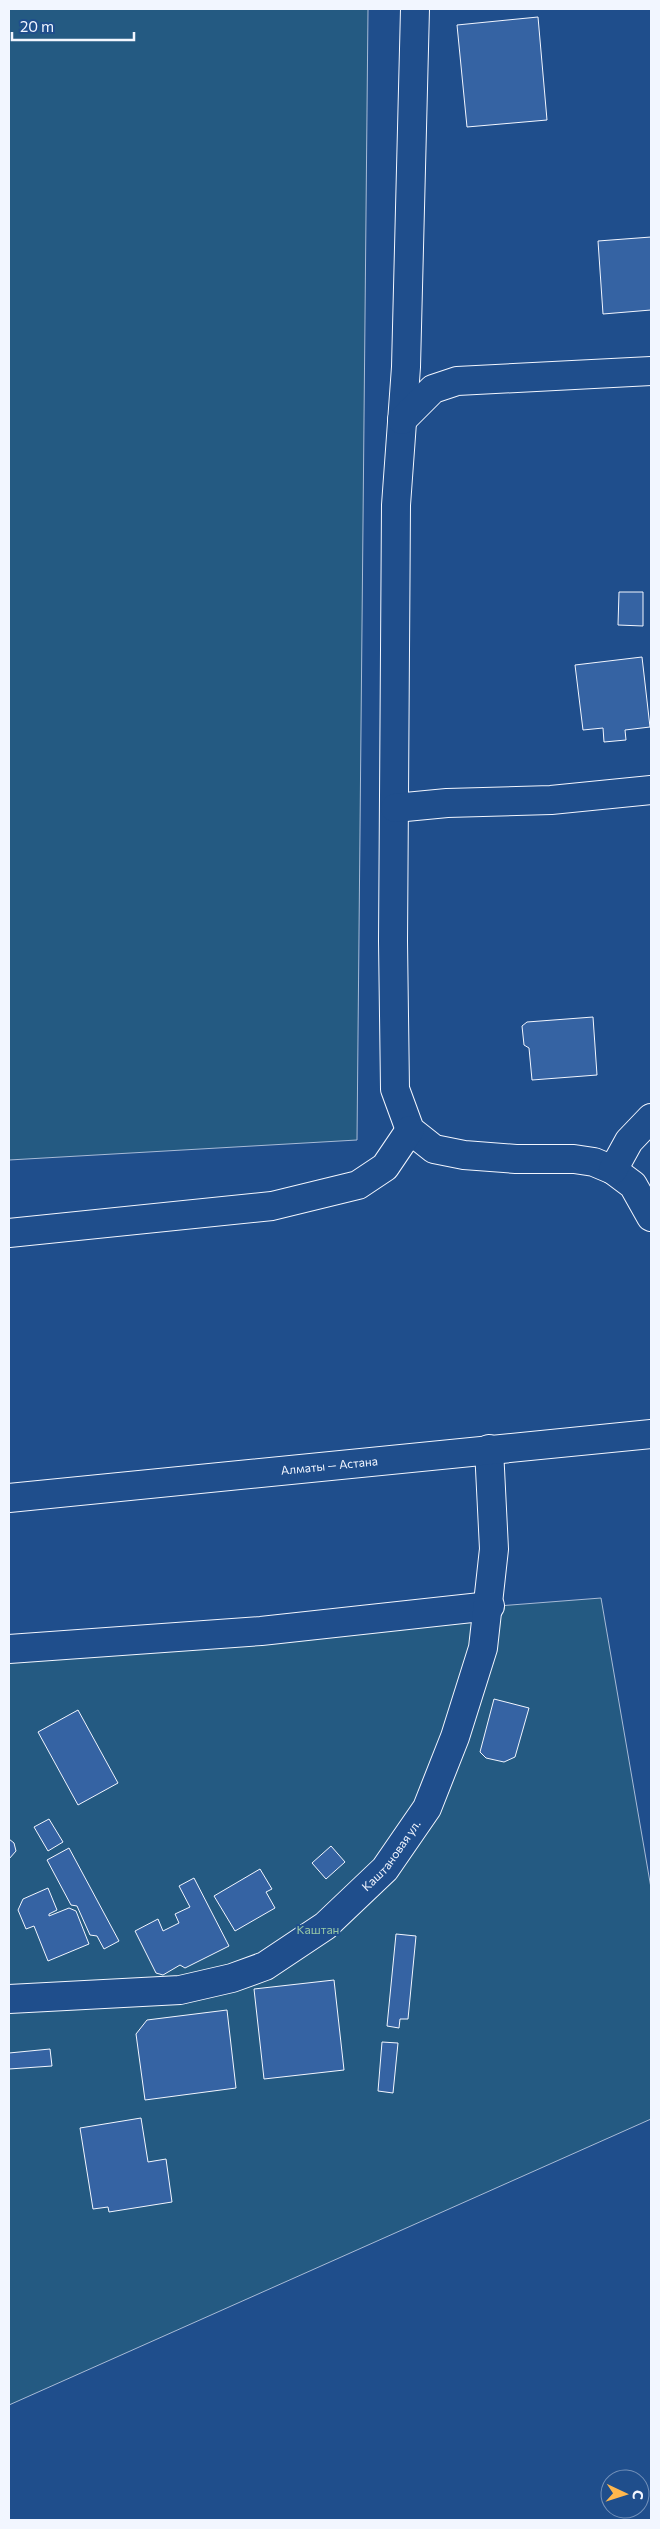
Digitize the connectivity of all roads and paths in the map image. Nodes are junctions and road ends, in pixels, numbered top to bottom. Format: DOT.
graph roads {
  1 [pos="415,9"];
  2 [pos="651,371"];
  3 [pos="402,420"];
  4 [pos="651,790"];
  5 [pos="395,808"];
  6 [pos="651,1118"];
  7 [pos="410,1130"];
  8 [pos="613,1170"];
  9 [pos="651,1216"];
  10 [pos="9,1233"];
  11 [pos="651,1434"];
  12 [pos="489,1449"];
  13 [pos="9,1498"];
  14 [pos="490,1606"];
  15 [pos="9,1648"];
  16 [pos="9,1999"];
  1 -- 3 [label="main road"];
  2 -- 3 [label="main road"];
  3 -- 5 [label="main road"];
  4 -- 5 [label="main road"];
  5 -- 7 [label="main road"];
  6 -- 8 [label="main road"];
  7 -- 8 [label="main road"];
  7 -- 10 [label="main road"];
  8 -- 9 [label="main road"];
  11 -- 12 [label="main road, Алматы — Астана"];
  12 -- 13 [label="main road, Алматы — Астана"];
  12 -- 14 [label="main road, Каштановая ул."];
  14 -- 15 [label="main road"];
  14 -- 16 [label="main road, Каштановая ул."];
}
